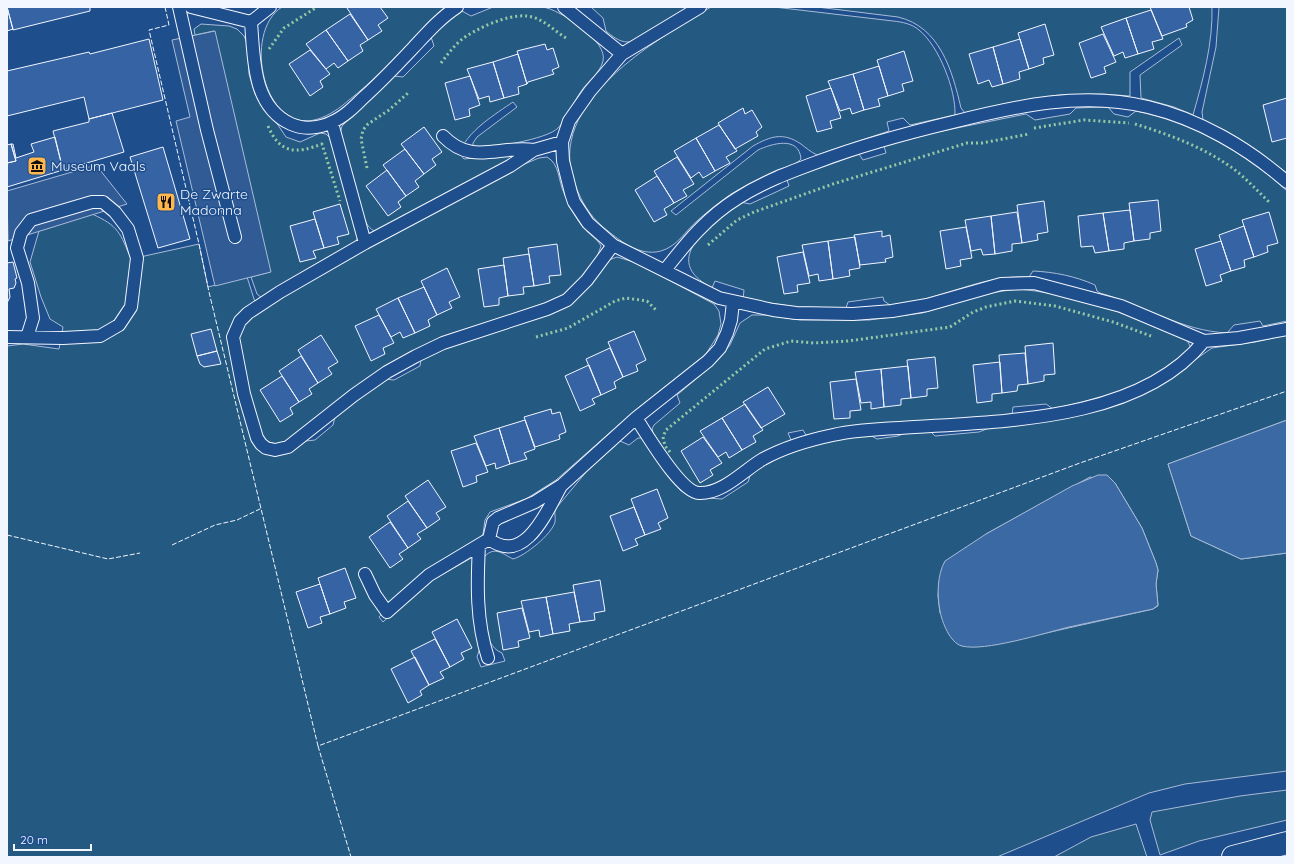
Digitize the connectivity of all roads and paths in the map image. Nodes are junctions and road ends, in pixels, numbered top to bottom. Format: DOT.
graph roads {
  1 [pos="179,7"];
  2 [pos="191,7"];
  3 [pos="270,7"];
  4 [pos="458,7"];
  5 [pos="564,7"];
  6 [pos="700,7"];
  7 [pos="251,22"];
  8 [pos="622,54"];
  9 [pos="332,123"];
  10 [pos="443,136"];
  11 [pos="562,142"];
  12 [pos="534,150"];
  13 [pos="1287,182"];
  14 [pos="235,237"];
  15 [pos="366,243"];
  16 [pos="613,246"];
  17 [pos="665,270"];
  18 [pos="733,302"];
  19 [pos="1287,329"];
  20 [pos="7,336"];
  21 [pos="27,337"];
  22 [pos="1204,340"];
  23 [pos="636,418"];
  24 [pos="562,485"];
  25 [pos="484,542"];
  26 [pos="364,574"];
  27 [pos="488,658"];
  28 [pos="1287,843"];
  29 [pos="1233,857"];
  1 -- 14 [label="lane"];
  2 -- 7 [label="lane"];
  3 -- 7 [label="lane"];
  4 -- 9 [label="lane"];
  5 -- 8 [label="lane"];
  6 -- 8 [label="lane"];
  7 -- 9 [label="lane"];
  8 -- 11 [label="lane"];
  9 -- 15 [label="lane"];
  10 -- 12 [label="lane"];
  11 -- 12 [label="lane"];
  11 -- 16 [label="lane"];
  12 -- 15 [label="lane"];
  13 -- 17 [label="lane"];
  15 -- 16 [label="lane"];
  16 -- 17 [label="lane"];
  17 -- 18 [label="lane"];
  18 -- 22 [label="lane"];
  18 -- 23 [label="lane"];
  19 -- 22 [label="lane"];
  20 -- 21 [label="lane"];
  21 -- 21 [label="lane"];
  22 -- 23 [label="lane"];
  23 -- 24 [label="lane"];
  24 -- 25 [label="lane"];
  24 -- 25 [label="lane"];
  25 -- 26 [label="lane"];
  25 -- 27 [label="lane"];
  28 -- 29 [label="main road"];
}
